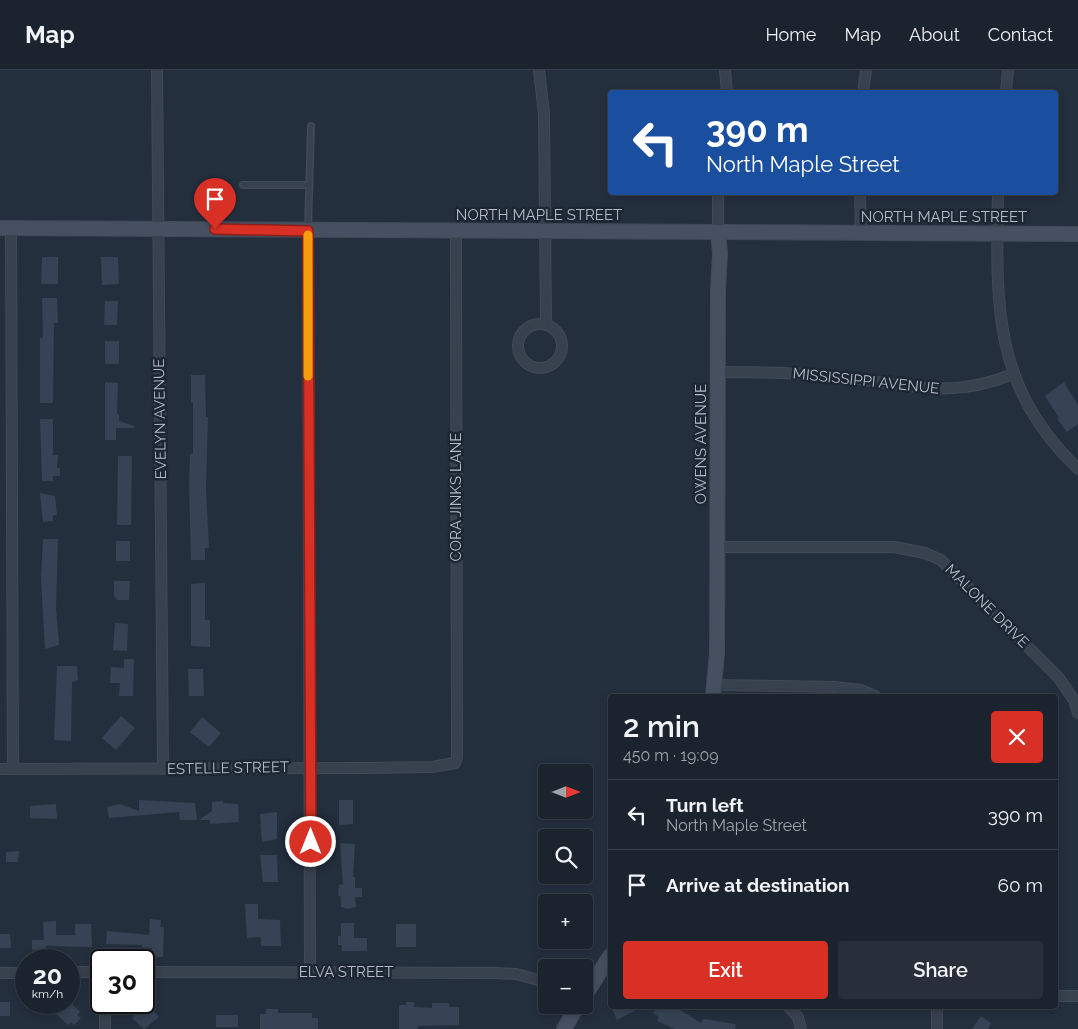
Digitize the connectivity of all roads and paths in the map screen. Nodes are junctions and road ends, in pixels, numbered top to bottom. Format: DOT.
graph roads {
  1 [pos="157,70"];
  2 [pos="539,70"];
  3 [pos="725,70"];
  4 [pos="866,70"];
  5 [pos="1008,70"];
  6 [pos="727,90"];
  7 [pos="863,90"];
  8 [pos="1006,90"];
  9 [pos="311,126"];
  10 [pos="243,185"];
  11 [pos="309,185"];
  12 [pos="718,195"];
  13 [pos="860,195"];
  14 [pos="998,195"];
  15 [pos="6,228"];
  16 [pos="158,230"];
  17 [pos="456,230"];
  18 [pos="545,230"];
  19 [pos="308,231"];
  20 [pos="718,232"];
  21 [pos="860,232"];
  22 [pos="997,232"];
  23 [pos="1078,234"];
  24 [pos="546,325"];
  25 [pos="718,372"];
  26 [pos="1012,374"];
  27 [pos="1078,469"];
  28 [pos="717,547"];
  29 [pos="714,691"];
  30 [pos="870,694"];
  31 [pos="1078,713"];
  32 [pos="455,763"];
  33 [pos="311,767"];
  34 [pos="0,769"];
  35 [pos="13,769"];
  36 [pos="163,769"];
  37 [pos="608,959"];
  38 [pos="155,972"];
  39 [pos="310,972"];
  40 [pos="0,973"];
  41 [pos="15,973"];
  42 [pos="538,980"];
  43 [pos="593,983"];
  44 [pos="1058,996"];
  45 [pos="1078,996"];
  46 [pos="791,1009"];
  47 [pos="937,1009"];
  48 [pos="105,1014"];
  49 [pos="573,1014"];
  50 [pos="105,1029"];
  51 [pos="564,1029"];
  52 [pos="801,1029"];
  53 [pos="937,1029"];
  1 -- 16 [label="street, EVELYN AVENUE"];
  2 -- 18 [label="street"];
  3 -- 6 [label="street"];
  4 -- 7 [label="street"];
  5 -- 8 [label="street"];
  9 -- 11 [label="lane"];
  10 -- 11 [label="lane"];
  11 -- 19 [label="lane"];
  12 -- 20 [label="street, OWENS AVENUE"];
  13 -- 21 [label="street"];
  14 -- 22 [label="street"];
  15 -- 16 [label="street, NORTH MAPLE STREET"];
  15 -- 35 [label="street"];
  16 -- 19 [label="street, NORTH MAPLE STREET"];
  16 -- 36 [label="street, EVELYN AVENUE"];
  17 -- 18 [label="street, NORTH MAPLE STREET"];
  17 -- 19 [label="street, NORTH MAPLE STREET"];
  17 -- 32 [label="street, CORA JINKS LANE"];
  18 -- 20 [label="street, NORTH MAPLE STREET"];
  18 -- 24 [label="street"];
  19 -- 33 [label="street"];
  20 -- 21 [label="street, NORTH MAPLE STREET"];
  20 -- 25 [label="street, OWENS AVENUE"];
  21 -- 22 [label="street, NORTH MAPLE STREET"];
  22 -- 23 [label="street, NORTH MAPLE STREET"];
  22 -- 26 [label="street"];
  24 -- 24 [label="street"];
  25 -- 26 [label="street, MISSISSIPPI AVENUE"];
  25 -- 28 [label="street, OWENS AVENUE"];
  26 -- 27 [label="street"];
  28 -- 29 [label="street, OWENS AVENUE"];
  28 -- 31 [label="street, MALONE DRIVE"];
  29 -- 30 [label="street"];
  32 -- 33 [label="street, ESTELLE STREET"];
  33 -- 36 [label="street, ESTELLE STREET"];
  33 -- 39 [label="street"];
  34 -- 35 [label="street, ESTELLE STREET"];
  35 -- 36 [label="street, ESTELLE STREET"];
  37 -- 43 [label="street"];
  38 -- 39 [label="street, ELVA STREET"];
  39 -- 42 [label="street, ELVA STREET"];
  40 -- 41 [label="street"];
  44 -- 45 [label="street"];
  46 -- 52 [label="street"];
  47 -- 53 [label="street"];
  48 -- 50 [label="street"];
  49 -- 51 [label="street"];
}
